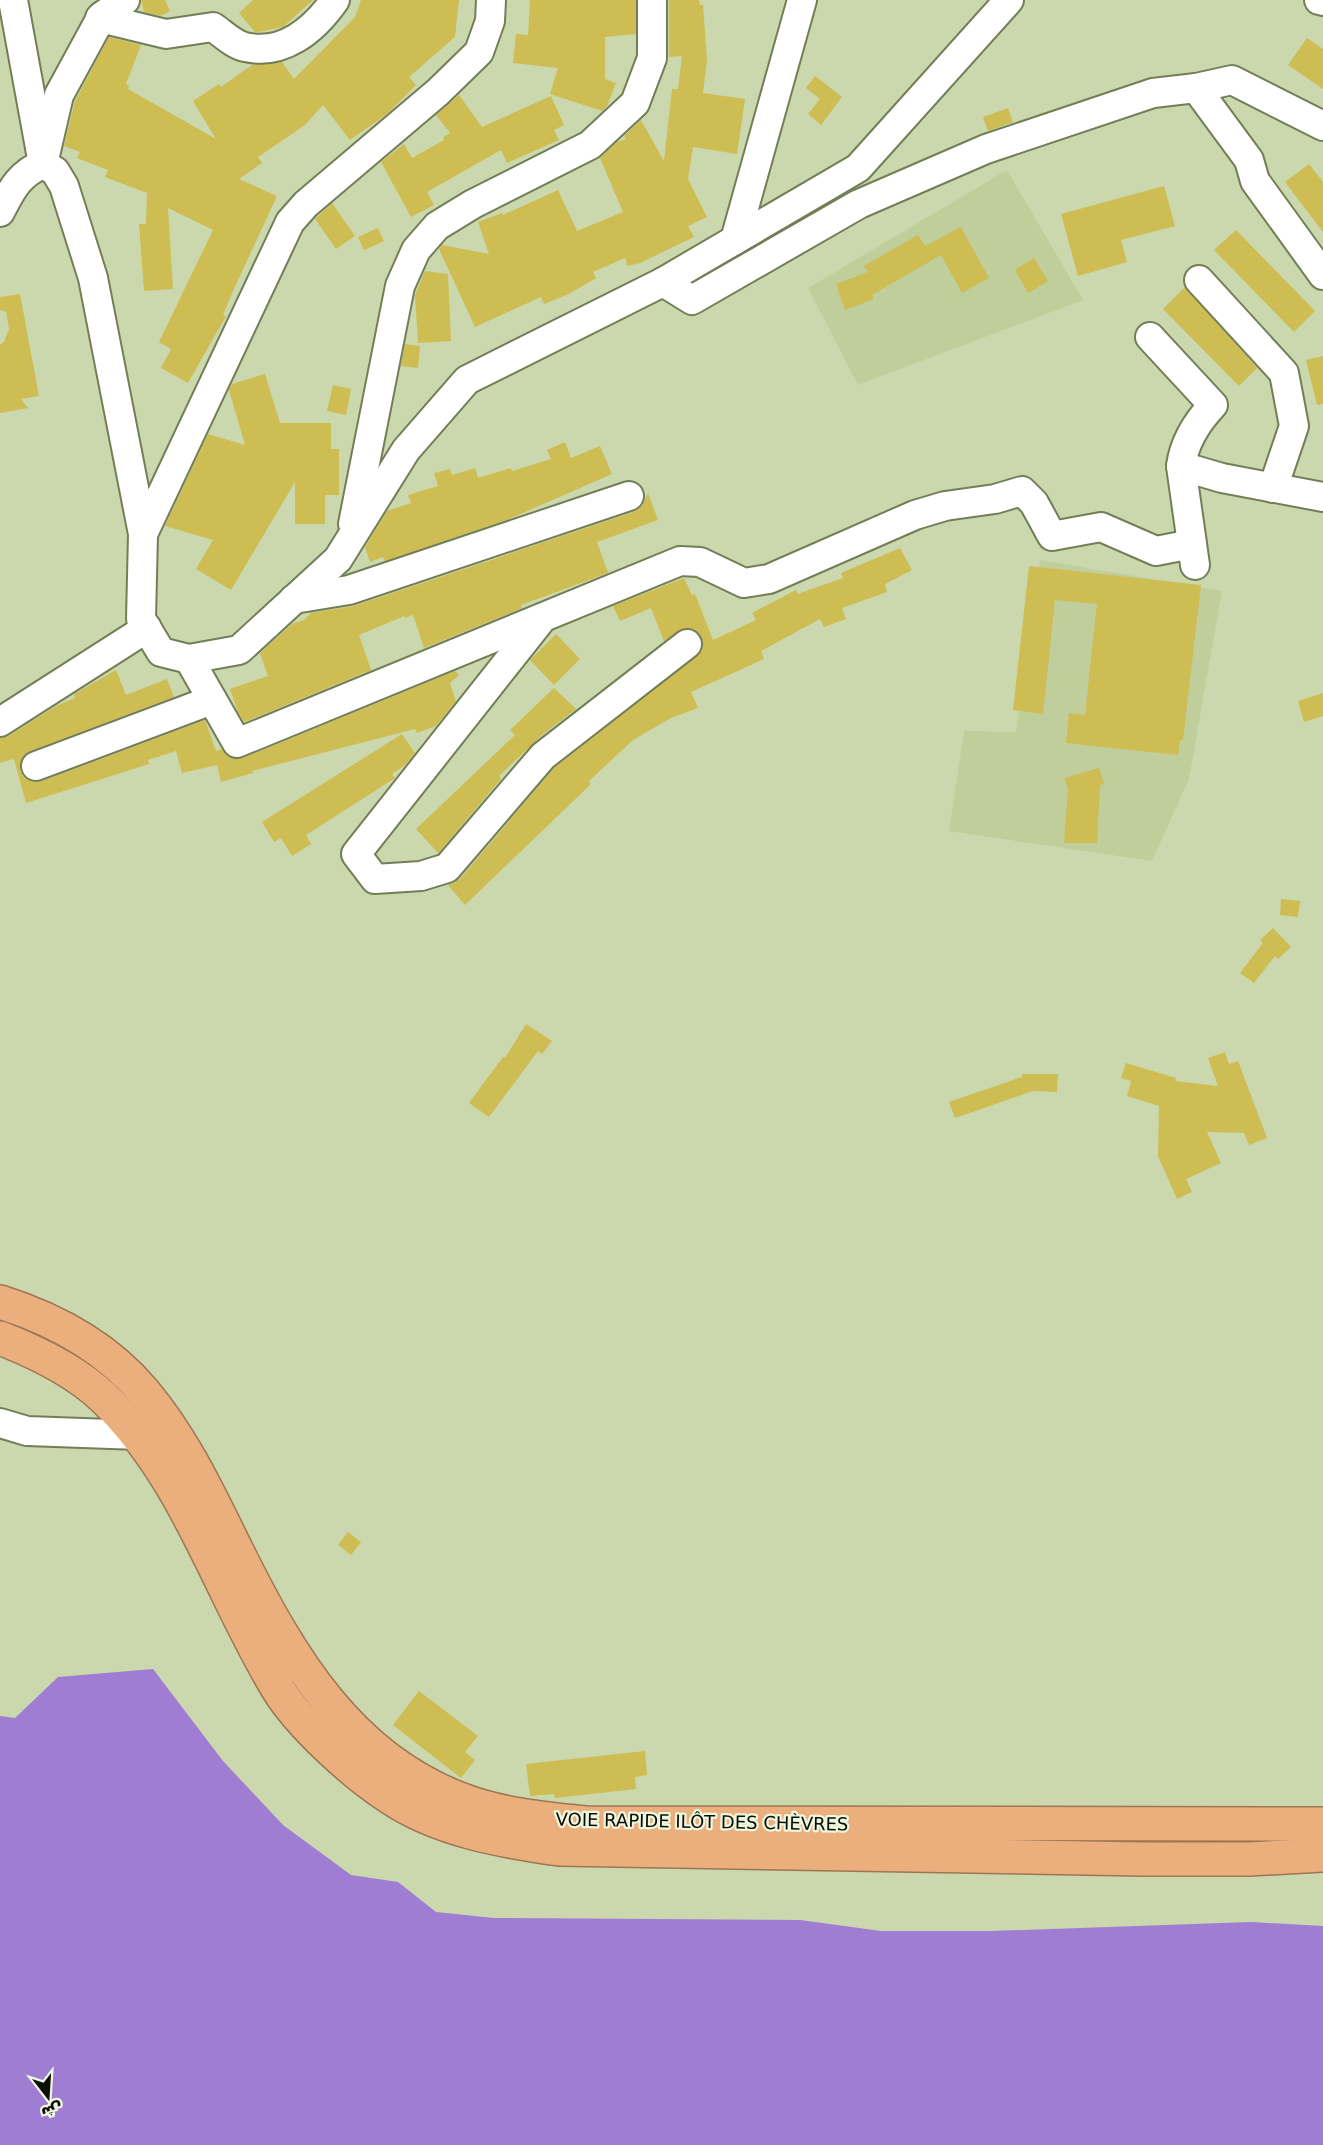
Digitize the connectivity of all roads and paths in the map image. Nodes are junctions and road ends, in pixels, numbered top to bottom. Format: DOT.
graph roads {
  1 [pos="13,0"];
  2 [pos="125,0"];
  3 [pos="335,0"];
  4 [pos="491,0"];
  5 [pos="652,0"];
  6 [pos="802,0"];
  7 [pos="1009,0"];
  8 [pos="100,18"];
  9 [pos="1196,88"];
  10 [pos="1323,126"];
  11 [pos="43,164"];
  12 [pos="0,212"];
  13 [pos="735,240"];
  14 [pos="1323,275"];
  15 [pos="1199,280"];
  16 [pos="663,282"];
  17 [pos="1150,338"];
  18 [pos="1181,466"];
  19 [pos="1273,488"];
  20 [pos="629,496"];
  21 [pos="1323,497"];
  22 [pos="143,534"];
  23 [pos="349,542"];
  24 [pos="294,599"];
  25 [pos="542,619"];
  26 [pos="147,628"];
  27 [pos="687,644"];
  28 [pos="189,659"];
  29 [pos="212,700"];
  30 [pos="0,722"];
  31 [pos="36,766"];
  32 [pos="0,1302"];
  33 [pos="0,1338"];
  34 [pos="0,1423"];
  35 [pos="139,1435"];
  36 [pos="1323,1824"];
  37 [pos="1323,1855"];
  1 -- 11 [label="street"];
  2 -- 8 [label="street"];
  3 -- 8 [label="street"];
  4 -- 22 [label="street"];
  5 -- 23 [label="street"];
  6 -- 13 [label="street"];
  7 -- 13 [label="street"];
  8 -- 11 [label="street"];
  9 -- 10 [label="street"];
  9 -- 14 [label="street"];
  9 -- 16 [label="street"];
  11 -- 12 [label="street"];
  11 -- 22 [label="street"];
  13 -- 16 [label="street"];
  15 -- 19 [label="street"];
  16 -- 23 [label="street"];
  17 -- 18 [label="street"];
  18 -- 19 [label="street"];
  18 -- 25 [label="street"];
  19 -- 21 [label="street"];
  20 -- 24 [label="street"];
  22 -- 26 [label="street"];
  23 -- 24 [label="street"];
  24 -- 28 [label="street"];
  25 -- 27 [label="street"];
  25 -- 29 [label="street"];
  26 -- 28 [label="street"];
  26 -- 30 [label="street"];
  28 -- 29 [label="street"];
  29 -- 31 [label="street"];
  32 -- 36 [label="highway, VOIE RAPIDE ILÔT DES CHÈVRES"];
  33 -- 35 [label="highway, VOIE RAPIDE ILÔT DES CHÈVRES"];
  34 -- 35 [label="street"];
  35 -- 37 [label="highway, VOIE RAPIDE ILÔT DES CHÈVRES"];
}
